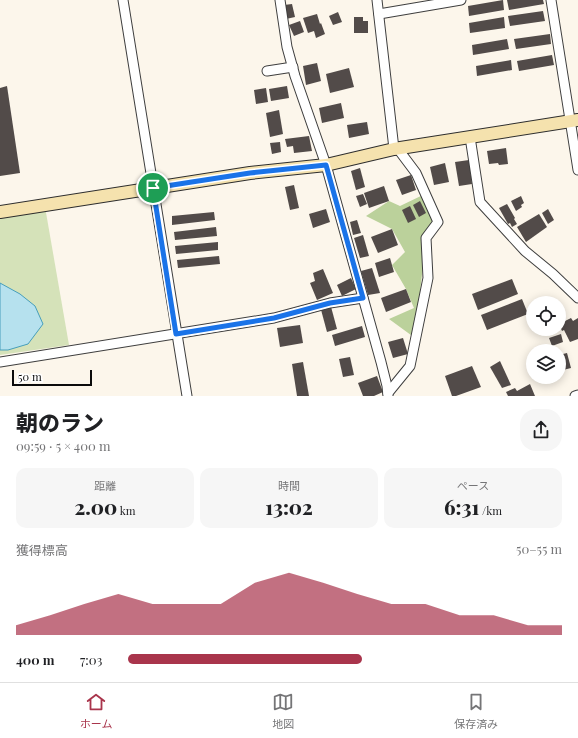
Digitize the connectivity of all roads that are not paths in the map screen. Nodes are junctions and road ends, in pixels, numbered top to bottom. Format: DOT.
graph roads {
  1 [pos="123,0"];
  2 [pos="280,0"];
  3 [pos="377,0"];
  4 [pos="461,0"];
  5 [pos="552,0"];
  6 [pos="379,14"];
  7 [pos="293,66"];
  8 [pos="266,71"];
  9 [pos="574,121"];
  10 [pos="470,137"];
  11 [pos="396,149"];
  12 [pos="326,165"];
  13 [pos="578,170"];
  14 [pos="153,188"];
  15 [pos="0,212"];
  16 [pos="363,298"];
  17 [pos="578,298"];
  18 [pos="176,334"];
  19 [pos="0,362"];
  20 [pos="388,395"];
  21 [pos="187,396"];
  1 -- 14 [label="street"];
  2 -- 7 [label="street"];
  3 -- 6 [label="street"];
  4 -- 6 [label="street"];
  5 -- 9 [label="street"];
  6 -- 11 [label="street"];
  7 -- 8 [label="street"];
  7 -- 12 [label="street"];
  9 -- 10 [label="street"];
  9 -- 13 [label="street"];
  10 -- 11 [label="street"];
  10 -- 17 [label="street"];
  11 -- 12 [label="street"];
  11 -- 20 [label="street"];
  12 -- 14 [label="street"];
  12 -- 16 [label="street"];
  14 -- 15 [label="street"];
  14 -- 18 [label="street"];
  16 -- 18 [label="street"];
  16 -- 20 [label="street"];
  18 -- 19 [label="street"];
  18 -- 21 [label="street"];
}
